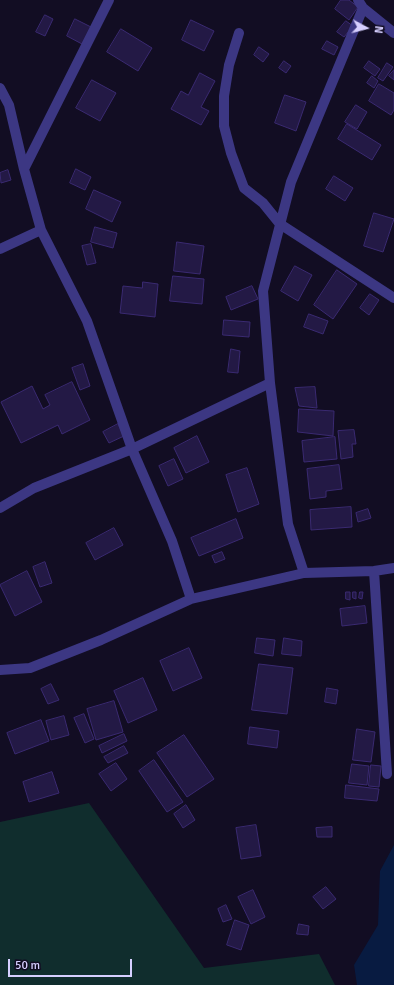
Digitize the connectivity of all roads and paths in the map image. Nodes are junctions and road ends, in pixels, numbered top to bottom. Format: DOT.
graph roads {
  1 [pos="109,0"];
  2 [pos="360,4"];
  3 [pos="239,33"];
  4 [pos="394,33"];
  5 [pos="0,88"];
  6 [pos="24,169"];
  7 [pos="280,224"];
  8 [pos="41,230"];
  9 [pos="0,249"];
  10 [pos="394,298"];
  11 [pos="270,383"];
  12 [pos="132,449"];
  13 [pos="0,508"];
  14 [pos="394,568"];
  15 [pos="374,571"];
  16 [pos="304,574"];
  17 [pos="191,599"];
  18 [pos="0,670"];
  19 [pos="387,774"];
  1 -- 6 [label="street"];
  2 -- 4 [label="street"];
  2 -- 7 [label="street"];
  3 -- 7 [label="street"];
  5 -- 6 [label="street"];
  6 -- 8 [label="street"];
  7 -- 10 [label="street"];
  7 -- 11 [label="street"];
  8 -- 9 [label="street"];
  8 -- 12 [label="street"];
  11 -- 12 [label="street"];
  11 -- 16 [label="street"];
  12 -- 13 [label="street"];
  12 -- 17 [label="street"];
  14 -- 15 [label="street"];
  15 -- 16 [label="street"];
  15 -- 19 [label="street"];
  16 -- 17 [label="street"];
  17 -- 18 [label="street"];
}
